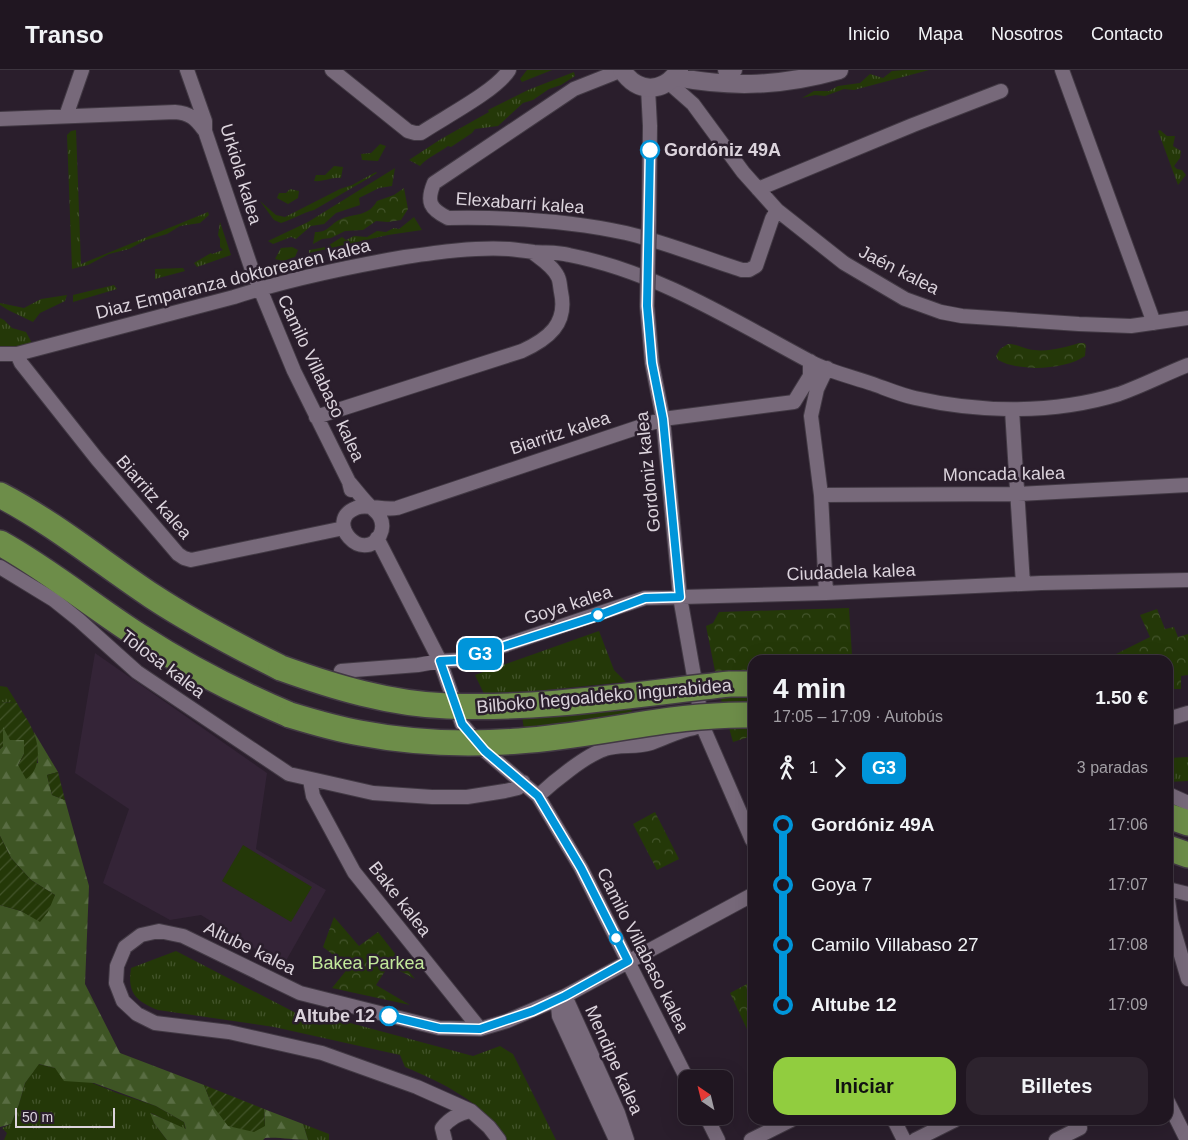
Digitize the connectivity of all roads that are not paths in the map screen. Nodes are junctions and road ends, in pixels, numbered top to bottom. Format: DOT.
graph roads {
  1 [pos="82,70"];
  2 [pos="187,70"];
  3 [pos="332,70"];
  4 [pos="509,70"];
  5 [pos="622,70"];
  6 [pos="727,70"];
  7 [pos="734,70"];
  8 [pos="839,70"];
  9 [pos="1062,70"];
  10 [pos="674,76"];
  11 [pos="193,88"];
  12 [pos="648,88"];
  13 [pos="1001,91"];
  14 [pos="175,112"];
  15 [pos="66,116"];
  16 [pos="0,119"];
  17 [pos="205,130"];
  18 [pos="758,189"];
  19 [pos="777,210"];
  20 [pos="532,252"];
  21 [pos="260,288"];
  22 [pos="1188,318"];
  23 [pos="1154,323"];
  24 [pos="0,354"];
  25 [pos="17,354"];
  26 [pos="810,361"];
  27 [pos="1188,365"];
  28 [pos="827,368"];
  29 [pos="794,402"];
  30 [pos="1012,410"];
  31 [pos="811,416"];
  32 [pos="316,417"];
  33 [pos="663,419"];
  34 [pos="349,482"];
  35 [pos="1188,485"];
  36 [pos="1018,494"];
  37 [pos="0,495"];
  38 [pos="821,495"];
  39 [pos="356,508"];
  40 [pos="372,508"];
  41 [pos="344,528"];
  42 [pos="377,538"];
  43 [pos="0,543"];
  44 [pos="0,567"];
  45 [pos="1188,580"];
  46 [pos="1023,584"];
  47 [pos="826,593"];
  48 [pos="680,597"];
  49 [pos="440,661"];
  50 [pos="341,671"];
  51 [pos="748,684"];
  52 [pos="1188,713"];
  53 [pos="748,715"];
  54 [pos="1173,718"];
  55 [pos="703,727"];
  56 [pos="310,780"];
  57 [pos="523,782"];
  58 [pos="538,796"];
  59 [pos="1173,796"];
  60 [pos="1188,803"];
  61 [pos="1173,818"];
  62 [pos="1188,823"];
  63 [pos="748,831"];
  64 [pos="1173,850"];
  65 [pos="1188,855"];
  66 [pos="1173,890"];
  67 [pos="1188,894"];
  68 [pos="748,897"];
  69 [pos="1173,924"];
  70 [pos="628,961"];
  71 [pos="1188,979"];
  72 [pos="562,997"];
  73 [pos="480,1029"];
  74 [pos="682,1070"];
  75 [pos="471,1111"];
  76 [pos="1173,1112"];
  77 [pos="710,1125"];
  78 [pos="781,1125"];
  79 [pos="896,1125"];
  80 [pos="945,1125"];
  81 [pos="1081,1129"];
  82 [pos="445,1140"];
  83 [pos="499,1140"];
  84 [pos="616,1140"];
  85 [pos="627,1140"];
  86 [pos="718,1140"];
  87 [pos="751,1140"];
  88 [pos="904,1140"];
  89 [pos="915,1140"];
  90 [pos="1056,1140"];
  91 [pos="1187,1140"];
  1 -- 15 [label="street"];
  2 -- 11 [label="street, Urkiola kalea"];
  3 -- 4 [label="street"];
  5 -- 12 [label="street"];
  5 -- 19 [label="street, Elexabarri kalea"];
  6 -- 7 [label="street"];
  8 -- 10 [label="street"];
  9 -- 23 [label="street"];
  10 -- 12 [label="street"];
  10 -- 18 [label="street, Jaén kalea"];
  11 -- 14 [label="street"];
  11 -- 17 [label="street, Urkiola kalea"];
  12 -- 33 [label="street, Gordoniz kalea, bridge"];
  13 -- 18 [label="street"];
  14 -- 15 [label="street"];
  14 -- 17 [label="street"];
  15 -- 16 [label="street"];
  17 -- 21 [label="street, Urkiola kalea"];
  18 -- 19 [label="street, Jaén kalea"];
  19 -- 23 [label="street, Jaén kalea"];
  20 -- 21 [label="street, Diaz Emparanza doktorearen kalea"];
  20 -- 26 [label="street, Diaz Emparanza doktorearen kalea"];
  20 -- 32 [label="street"];
  21 -- 25 [label="street, Diaz Emparanza doktorearen kalea"];
  21 -- 32 [label="street, Camilo Villabaso kalea"];
  22 -- 23 [label="street, Jaén kalea"];
  24 -- 25 [label="street, Diaz Emparanza doktorearen kalea"];
  25 -- 41 [label="street, Biarritz kalea"];
  26 -- 28 [label="street, Diaz Emparanza doktorearen kalea"];
  26 -- 29 [label="street"];
  27 -- 30 [label="street, Diaz Emparanza doktorearen kalea"];
  28 -- 30 [label="street, Diaz Emparanza doktorearen kalea"];
  28 -- 31 [label="street"];
  29 -- 31 [label="street"];
  29 -- 33 [label="street, Biarritz kalea"];
  30 -- 36 [label="street"];
  31 -- 38 [label="street"];
  32 -- 34 [label="street, Camilo Villabaso kalea"];
  33 -- 40 [label="street, Biarritz kalea"];
  33 -- 48 [label="street, Gordoniz kalea"];
  34 -- 39 [label="street"];
  34 -- 40 [label="street"];
  35 -- 36 [label="street, Moncada kalea"];
  36 -- 38 [label="street, Moncada kalea"];
  36 -- 46 [label="street"];
  37 -- 51 [label="highway, Bilboko hegoaldeko ingurabidea, bridge"];
  38 -- 47 [label="street"];
  39 -- 40 [label="street"];
  39 -- 41 [label="street"];
  40 -- 42 [label="street"];
  41 -- 42 [label="street"];
  42 -- 49 [label="street, Camilo Villabaso kalea"];
  43 -- 53 [label="highway, Bilboko hegoaldeko ingurabidea, bridge"];
  44 -- 56 [label="street, Tolosa kalea"];
  45 -- 46 [label="street, Ciudadela kalea"];
  46 -- 47 [label="street, Ciudadela kalea"];
  47 -- 48 [label="street, Ciudadela kalea"];
  48 -- 49 [label="street, Goya kalea"];
  48 -- 55 [label="street, Gordoniz kalea"];
  49 -- 50 [label="street, Goya kalea"];
  49 -- 57 [label="street, Camilo Villabaso kalea"];
  52 -- 54 [label="street"];
  55 -- 58 [label="street"];
  55 -- 63 [label="street, Gordoniz kalea"];
  56 -- 57 [label="street, Tolosa kalea"];
  56 -- 73 [label="street, Bake kalea"];
  57 -- 58 [label="street, Camilo Villabaso kalea"];
  58 -- 70 [label="street, Camilo Villabaso kalea"];
  59 -- 60 [label="street"];
  61 -- 62 [label="highway"];
  64 -- 65 [label="highway"];
  66 -- 67 [label="street"];
  68 -- 70 [label="street"];
  69 -- 71 [label="street"];
  70 -- 72 [label="street"];
  70 -- 74 [label="street, Camilo Villabaso kalea"];
  72 -- 73 [label="street, Altube kalea"];
  72 -- 84 [label="street, Mendipe kalea"];
  72 -- 85 [label="street, Mendipe kalea"];
  73 -- 75 [label="street, Altube kalea"];
  75 -- 82 [label="street"];
  75 -- 83 [label="street, Altube kalea"];
  76 -- 91 [label="street"];
  77 -- 86 [label="street"];
  78 -- 87 [label="street"];
  79 -- 88 [label="street"];
  80 -- 89 [label="street"];
  81 -- 90 [label="street"];
}
